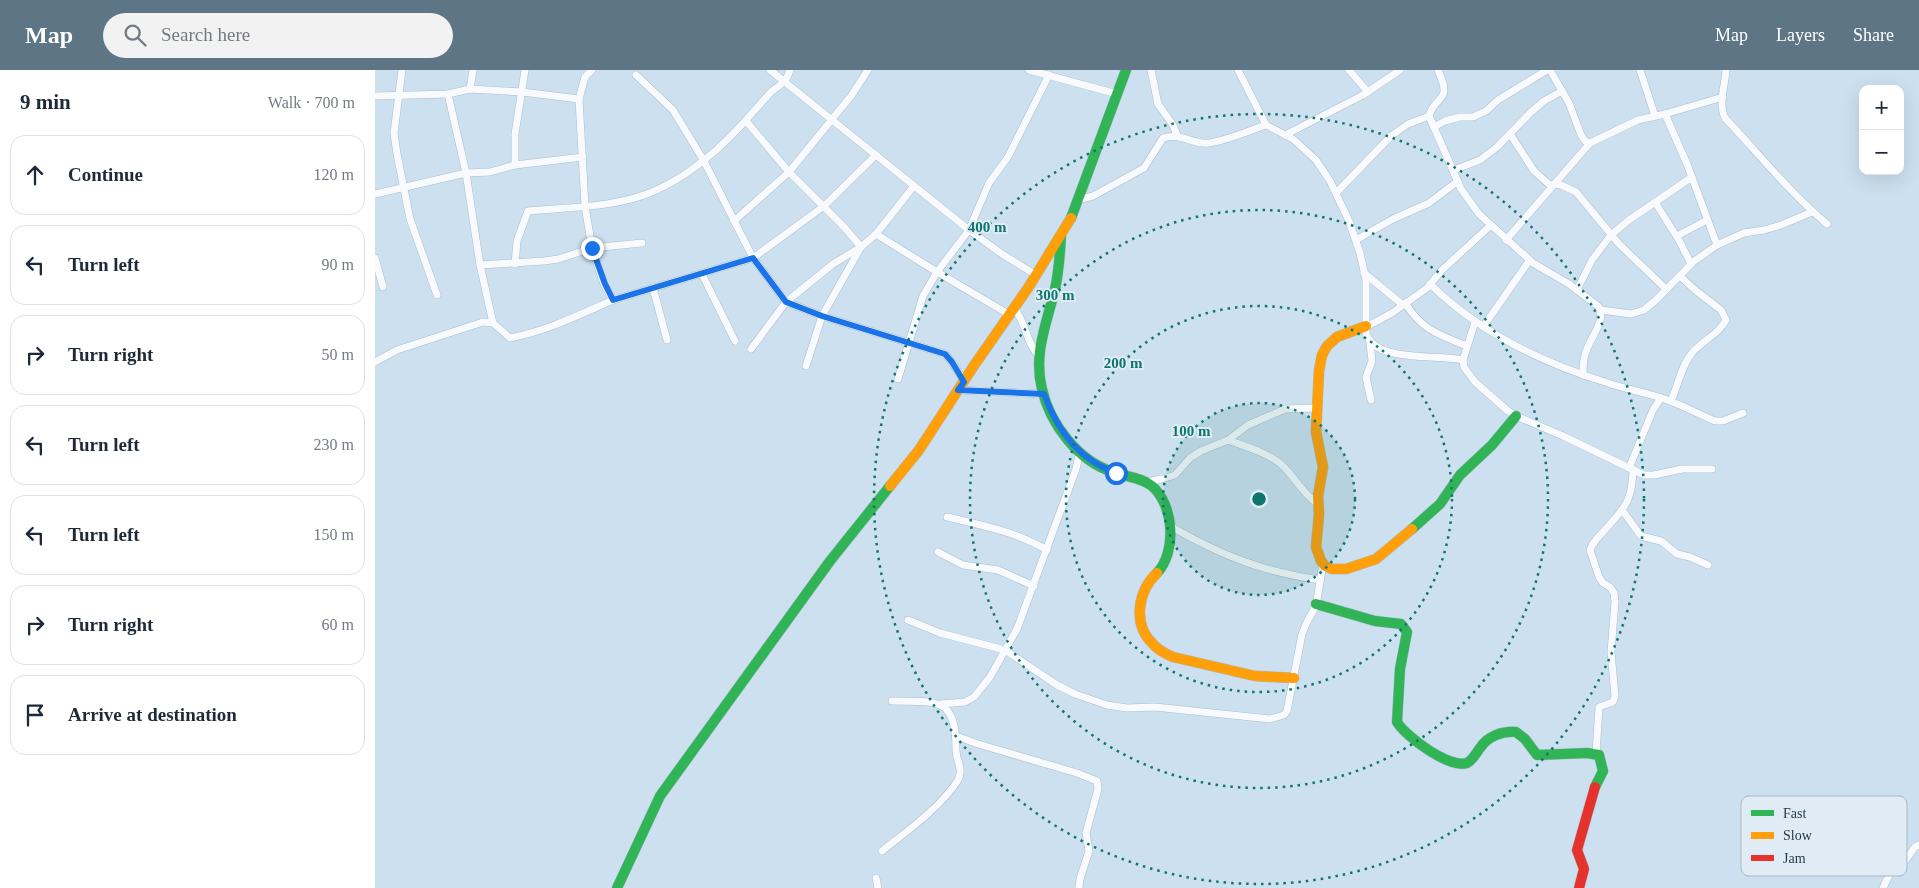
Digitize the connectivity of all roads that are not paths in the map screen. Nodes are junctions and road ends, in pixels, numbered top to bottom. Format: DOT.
graph roads {
  1 [pos="402,70"];
  2 [pos="473,70"];
  3 [pos="525,70"];
  4 [pos="592,70"];
  5 [pos="769,70"];
  6 [pos="790,70"];
  7 [pos="868,70"];
  8 [pos="1029,70"];
  9 [pos="1126,70"];
  10 [pos="1151,70"];
  11 [pos="1239,70"];
  12 [pos="1349,70"];
  13 [pos="1400,70"];
  14 [pos="1438,70"];
  15 [pos="1549,70"];
  16 [pos="1640,70"];
  17 [pos="1726,70"];
  18 [pos="636,75"];
  19 [pos="1049,75"];
  20 [pos="785,82"];
  21 [pos="469,90"];
  22 [pos="1562,91"];
  23 [pos="522,92"];
  24 [pos="1368,92"];
  25 [pos="448,94"];
  26 [pos="1117,94"];
  27 [pos="399,95"];
  28 [pos="375,96"];
  29 [pos="1723,97"];
  30 [pos="579,99"];
  31 [pos="1665,114"];
  32 [pos="1429,116"];
  33 [pos="1655,116"];
  34 [pos="831,119"];
  35 [pos="746,120"];
  36 [pos="1266,125"];
  37 [pos="1434,127"];
  38 [pos="1510,134"];
  39 [pos="1177,135"];
  40 [pos="1285,135"];
  41 [pos="1590,143"];
  42 [pos="876,155"];
  43 [pos="583,157"];
  44 [pos="704,162"];
  45 [pos="515,165"];
  46 [pos="1454,170"];
  47 [pos="789,172"];
  48 [pos="466,173"];
  49 [pos="1692,177"];
  50 [pos="1458,181"];
  51 [pos="1553,185"];
  52 [pos="404,186"];
  53 [pos="914,186"];
  54 [pos="1336,193"];
  55 [pos="375,194"];
  56 [pos="1077,200"];
  57 [pos="1655,202"];
  58 [pos="585,206"];
  59 [pos="824,206"];
  60 [pos="1812,212"];
  61 [pos="1707,220"];
  62 [pos="734,221"];
  63 [pos="1827,224"];
  64 [pos="1491,225"];
  65 [pos="969,230"];
  66 [pos="876,234"];
  67 [pos="1061,234"];
  68 [pos="1611,235"];
  69 [pos="1677,236"];
  70 [pos="1356,240"];
  71 [pos="1507,240"];
  72 [pos="642,243"];
  73 [pos="1717,245"];
  74 [pos="592,248"];
  75 [pos="861,248"];
  76 [pos="375,258"];
  77 [pos="753,258"];
  78 [pos="1529,260"];
  79 [pos="515,264"];
  80 [pos="1691,264"];
  81 [pos="480,265"];
  82 [pos="937,272"];
  83 [pos="1364,272"];
  84 [pos="702,274"];
  85 [pos="1036,275"];
  86 [pos="1680,276"];
  87 [pos="1430,284"];
  88 [pos="383,286"];
  89 [pos="653,288"];
  90 [pos="1667,289"];
  91 [pos="1577,290"];
  92 [pos="437,295"];
  93 [pos="613,300"];
  94 [pos="786,302"];
  95 [pos="1404,304"];
  96 [pos="1601,310"];
  97 [pos="1012,311"];
  98 [pos="822,316"];
  99 [pos="1475,322"];
  100 [pos="493,323"];
  101 [pos="1365,327"];
  102 [pos="1483,327"];
  103 [pos="667,340"];
  104 [pos="735,341"];
  105 [pos="911,342"];
  106 [pos="1370,343"];
  107 [pos="1467,346"];
  108 [pos="751,349"];
  109 [pos="1039,356"];
  110 [pos="1463,360"];
  111 [pos="375,362"];
  112 [pos="806,366"];
  113 [pos="1583,375"];
  114 [pos="898,379"];
  115 [pos="961,386"];
  116 [pos="1044,394"];
  117 [pos="1661,398"];
  118 [pos="1371,400"];
  119 [pos="1671,401"];
  120 [pos="1317,408"];
  121 [pos="1743,413"];
  122 [pos="1516,416"];
  123 [pos="1228,440"];
  124 [pos="1080,451"];
  125 [pos="1631,469"];
  126 [pos="1712,469"];
  127 [pos="1145,482"];
  128 [pos="1318,504"];
  129 [pos="1622,510"];
  130 [pos="947,517"];
  131 [pos="1170,526"];
  132 [pos="1047,550"];
  133 [pos="938,552"];
  134 [pos="1323,564"];
  135 [pos="1708,565"];
  136 [pos="1320,580"];
  137 [pos="1034,586"];
  138 [pos="1316,604"];
  139 [pos="908,620"];
  140 [pos="1005,650"];
  141 [pos="1294,678"];
  142 [pos="892,701"];
  143 [pos="940,704"];
  144 [pos="956,736"];
  145 [pos="1596,754"];
  146 [pos="1919,845"];
  147 [pos="882,851"];
  148 [pos="1907,858"];
  149 [pos="1889,876"];
  150 [pos="876,878"];
  151 [pos="617,888"];
  152 [pos="878,888"];
  153 [pos="1079,888"];
  154 [pos="1579,888"];
  155 [pos="1883,888"];
  1 -- 27 [label="street"];
  2 -- 21 [label="street"];
  3 -- 23 [label="street"];
  4 -- 30 [label="street"];
  5 -- 20 [label="street"];
  6 -- 20 [label="street"];
  7 -- 34 [label="street"];
  8 -- 19 [label="street"];
  9 -- 26 [label="street"];
  10 -- 39 [label="street"];
  11 -- 36 [label="street"];
  12 -- 24 [label="street"];
  13 -- 24 [label="street"];
  14 -- 32 [label="street"];
  15 -- 22 [label="street"];
  15 -- 37 [label="street"];
  16 -- 33 [label="street"];
  17 -- 29 [label="street"];
  18 -- 44 [label="street"];
  19 -- 26 [label="street"];
  19 -- 65 [label="street"];
  20 -- 34 [label="street"];
  20 -- 35 [label="street"];
  21 -- 23 [label="street"];
  21 -- 25 [label="street"];
  22 -- 38 [label="street"];
  22 -- 41 [label="street"];
  23 -- 30 [label="street"];
  23 -- 45 [label="street"];
  24 -- 40 [label="street"];
  25 -- 27 [label="street"];
  25 -- 48 [label="street"];
  26 -- 56 [label="street"];
  27 -- 28 [label="street"];
  27 -- 52 [label="street"];
  29 -- 31 [label="street"];
  29 -- 60 [label="street"];
  30 -- 43 [label="street"];
  31 -- 33 [label="street"];
  31 -- 49 [label="street"];
  32 -- 37 [label="street"];
  32 -- 54 [label="street"];
  33 -- 41 [label="street"];
  34 -- 42 [label="street"];
  34 -- 47 [label="street"];
  35 -- 44 [label="street"];
  35 -- 47 [label="street"];
  36 -- 39 [label="street"];
  36 -- 40 [label="street"];
  37 -- 46 [label="street"];
  38 -- 46 [label="street"];
  38 -- 51 [label="street"];
  39 -- 56 [label="street"];
  40 -- 54 [label="street"];
  41 -- 51 [label="street"];
  42 -- 53 [label="street"];
  42 -- 59 [label="street"];
  43 -- 45 [label="street"];
  43 -- 58 [label="street"];
  44 -- 58 [label="street"];
  44 -- 62 [label="street"];
  45 -- 48 [label="street"];
  46 -- 50 [label="street"];
  47 -- 59 [label="street"];
  47 -- 62 [label="street"];
  48 -- 52 [label="street"];
  48 -- 81 [label="street"];
  49 -- 57 [label="street"];
  49 -- 61 [label="street"];
  50 -- 64 [label="street"];
  50 -- 70 [label="street"];
  51 -- 68 [label="street"];
  51 -- 71 [label="street"];
  52 -- 55 [label="street"];
  52 -- 92 [label="street"];
  53 -- 65 [label="street"];
  53 -- 66 [label="street"];
  54 -- 70 [label="street"];
  56 -- 67 [label="street"];
  57 -- 68 [label="street"];
  57 -- 69 [label="street"];
  58 -- 74 [label="street"];
  58 -- 79 [label="street"];
  59 -- 75 [label="street"];
  59 -- 77 [label="street"];
  60 -- 63 [label="street"];
  60 -- 73 [label="street"];
  61 -- 69 [label="street"];
  61 -- 73 [label="street"];
  62 -- 77 [label="street"];
  64 -- 71 [label="street"];
  64 -- 87 [label="street"];
  65 -- 82 [label="street"];
  65 -- 85 [label="street"];
  66 -- 75 [label="street"];
  66 -- 82 [label="street"];
  67 -- 85 [label="street"];
  67 -- 109 [label="street"];
  68 -- 90 [label="street"];
  68 -- 91 [label="street"];
  69 -- 80 [label="street"];
  70 -- 83 [label="street"];
  71 -- 78 [label="street"];
  72 -- 74 [label="street"];
  73 -- 80 [label="street"];
  74 -- 79 [label="street"];
  74 -- 93 [label="street"];
  75 -- 94 [label="street"];
  75 -- 98 [label="street"];
  76 -- 88 [label="street"];
  77 -- 84 [label="street"];
  77 -- 94 [label="street"];
  78 -- 91 [label="street"];
  78 -- 102 [label="street"];
  79 -- 81 [label="street"];
  80 -- 86 [label="street"];
  81 -- 100 [label="street"];
  82 -- 97 [label="street"];
  82 -- 105 [label="street"];
  83 -- 95 [label="street"];
  83 -- 101 [label="street"];
  84 -- 89 [label="street"];
  84 -- 104 [label="street"];
  85 -- 97 [label="street"];
  86 -- 90 [label="street"];
  86 -- 119 [label="street"];
  87 -- 95 [label="street"];
  87 -- 99 [label="street"];
  89 -- 93 [label="street"];
  89 -- 103 [label="street"];
  90 -- 96 [label="street"];
  91 -- 96 [label="street"];
  93 -- 100 [label="street"];
  94 -- 98 [label="street"];
  94 -- 108 [label="street"];
  95 -- 101 [label="street"];
  95 -- 107 [label="street"];
  96 -- 113 [label="street"];
  97 -- 109 [label="street"];
  97 -- 115 [label="street"];
  98 -- 105 [label="street"];
  98 -- 112 [label="street"];
  99 -- 102 [label="street"];
  99 -- 107 [label="street"];
  100 -- 111 [label="street"];
  101 -- 106 [label="street"];
  101 -- 120 [label="street"];
  102 -- 113 [label="street"];
  105 -- 114 [label="street"];
  105 -- 115 [label="street"];
  106 -- 110 [label="street"];
  106 -- 118 [label="street"];
  107 -- 110 [label="street"];
  109 -- 116 [label="street"];
  110 -- 122 [label="street"];
  113 -- 117 [label="street"];
  115 -- 116 [label="street"];
  115 -- 151 [label="street"];
  116 -- 124 [label="street"];
  117 -- 119 [label="street"];
  117 -- 125 [label="street"];
  119 -- 121 [label="street"];
  120 -- 123 [label="street"];
  120 -- 128 [label="street"];
  122 -- 125 [label="street"];
  122 -- 134 [label="street"];
  123 -- 127 [label="street"];
  123 -- 128 [label="street"];
  124 -- 127 [label="street"];
  124 -- 132 [label="street"];
  125 -- 126 [label="street"];
  125 -- 129 [label="street"];
  127 -- 131 [label="street"];
  128 -- 134 [label="street"];
  129 -- 135 [label="street"];
  129 -- 145 [label="street"];
  130 -- 132 [label="street"];
  131 -- 136 [label="street"];
  131 -- 141 [label="street"];
  132 -- 137 [label="street"];
  133 -- 137 [label="street"];
  134 -- 136 [label="street"];
  136 -- 138 [label="street"];
  137 -- 140 [label="street"];
  138 -- 141 [label="street"];
  138 -- 145 [label="street"];
  139 -- 140 [label="street"];
  140 -- 141 [label="street"];
  140 -- 143 [label="street"];
  142 -- 143 [label="street"];
  143 -- 144 [label="street"];
  144 -- 147 [label="street"];
  144 -- 153 [label="street"];
  145 -- 154 [label="street"];
  146 -- 148 [label="street"];
  149 -- 155 [label="street"];
  150 -- 152 [label="street"];
}
